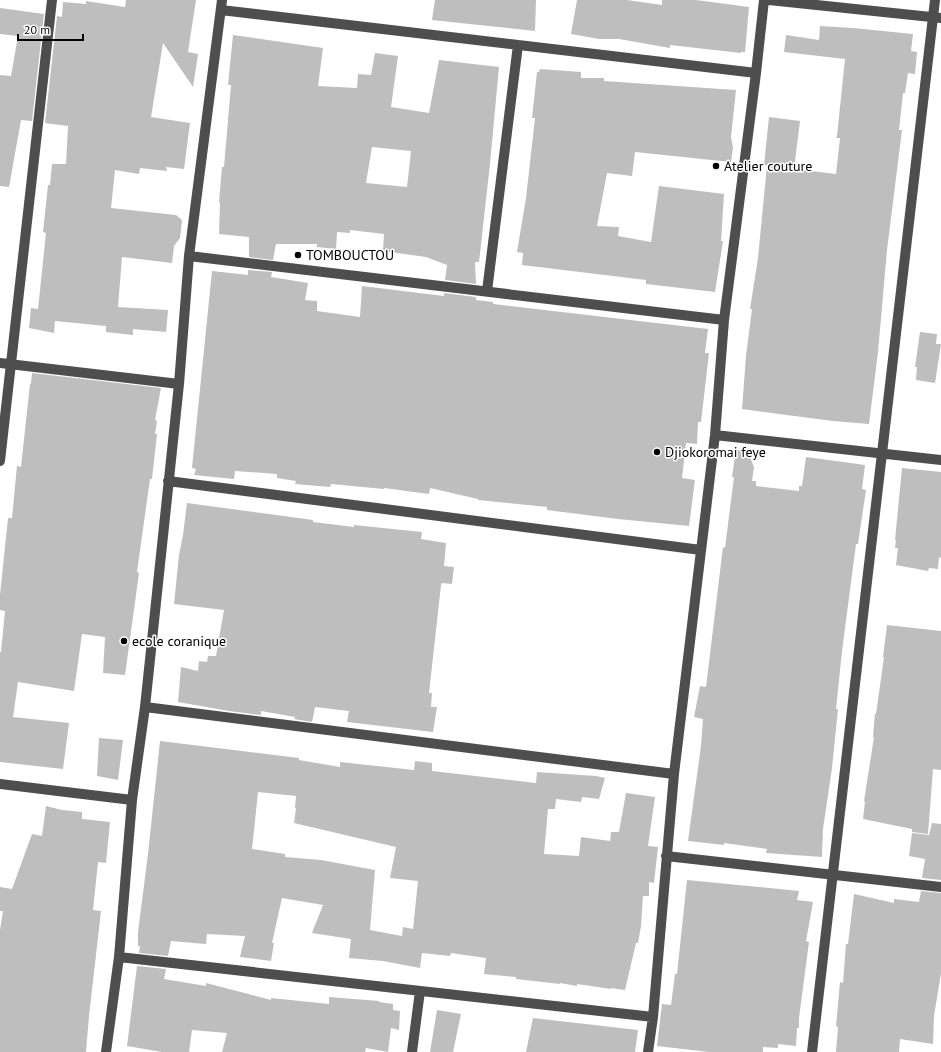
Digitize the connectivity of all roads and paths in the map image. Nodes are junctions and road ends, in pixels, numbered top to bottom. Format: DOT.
graph roads {
  1 [pos="52,0"];
  2 [pos="764,0"];
  3 [pos="769,0"];
  4 [pos="935,0"];
  5 [pos="222,5"];
  6 [pos="937,18"];
  7 [pos="518,45"];
  8 [pos="756,73"];
  9 [pos="189,256"];
  10 [pos="487,292"];
  11 [pos="724,320"];
  12 [pos="0,363"];
  13 [pos="11,364"];
  14 [pos="179,384"];
  15 [pos="715,435"];
  16 [pos="882,453"];
  17 [pos="941,460"];
  18 [pos="0,462"];
  19 [pos="168,481"];
  20 [pos="701,550"];
  21 [pos="144,707"];
  22 [pos="674,774"];
  23 [pos="0,784"];
  24 [pos="132,800"];
  25 [pos="666,856"];
  26 [pos="833,874"];
  27 [pos="941,887"];
  28 [pos="119,958"];
  29 [pos="420,991"];
  30 [pos="653,1017"];
  31 [pos="106,1052"];
  32 [pos="412,1052"];
  33 [pos="648,1052"];
  34 [pos="812,1052"];
  1 -- 13 [label="street"];
  2 -- 8 [label="street"];
  3 -- 6 [label="street"];
  4 -- 6 [label="street"];
  5 -- 7 [label="street"];
  5 -- 9 [label="street"];
  6 -- 16 [label="street"];
  7 -- 8 [label="street"];
  7 -- 10 [label="street"];
  8 -- 11 [label="street"];
  9 -- 10 [label="street"];
  9 -- 14 [label="street"];
  10 -- 11 [label="street"];
  11 -- 15 [label="street"];
  12 -- 13 [label="street"];
  13 -- 14 [label="street"];
  13 -- 18 [label="street"];
  14 -- 19 [label="street"];
  15 -- 16 [label="street"];
  15 -- 20 [label="street"];
  16 -- 17 [label="street"];
  16 -- 26 [label="street"];
  19 -- 20 [label="street"];
  19 -- 21 [label="street"];
  20 -- 22 [label="street"];
  21 -- 22 [label="street"];
  21 -- 24 [label="street"];
  22 -- 25 [label="street"];
  23 -- 24 [label="street"];
  24 -- 28 [label="street"];
  25 -- 26 [label="street"];
  25 -- 30 [label="street"];
  26 -- 27 [label="street"];
  26 -- 34 [label="street"];
  28 -- 29 [label="street"];
  28 -- 31 [label="street"];
  29 -- 30 [label="street"];
  29 -- 32 [label="street"];
  30 -- 33 [label="street"];
}
